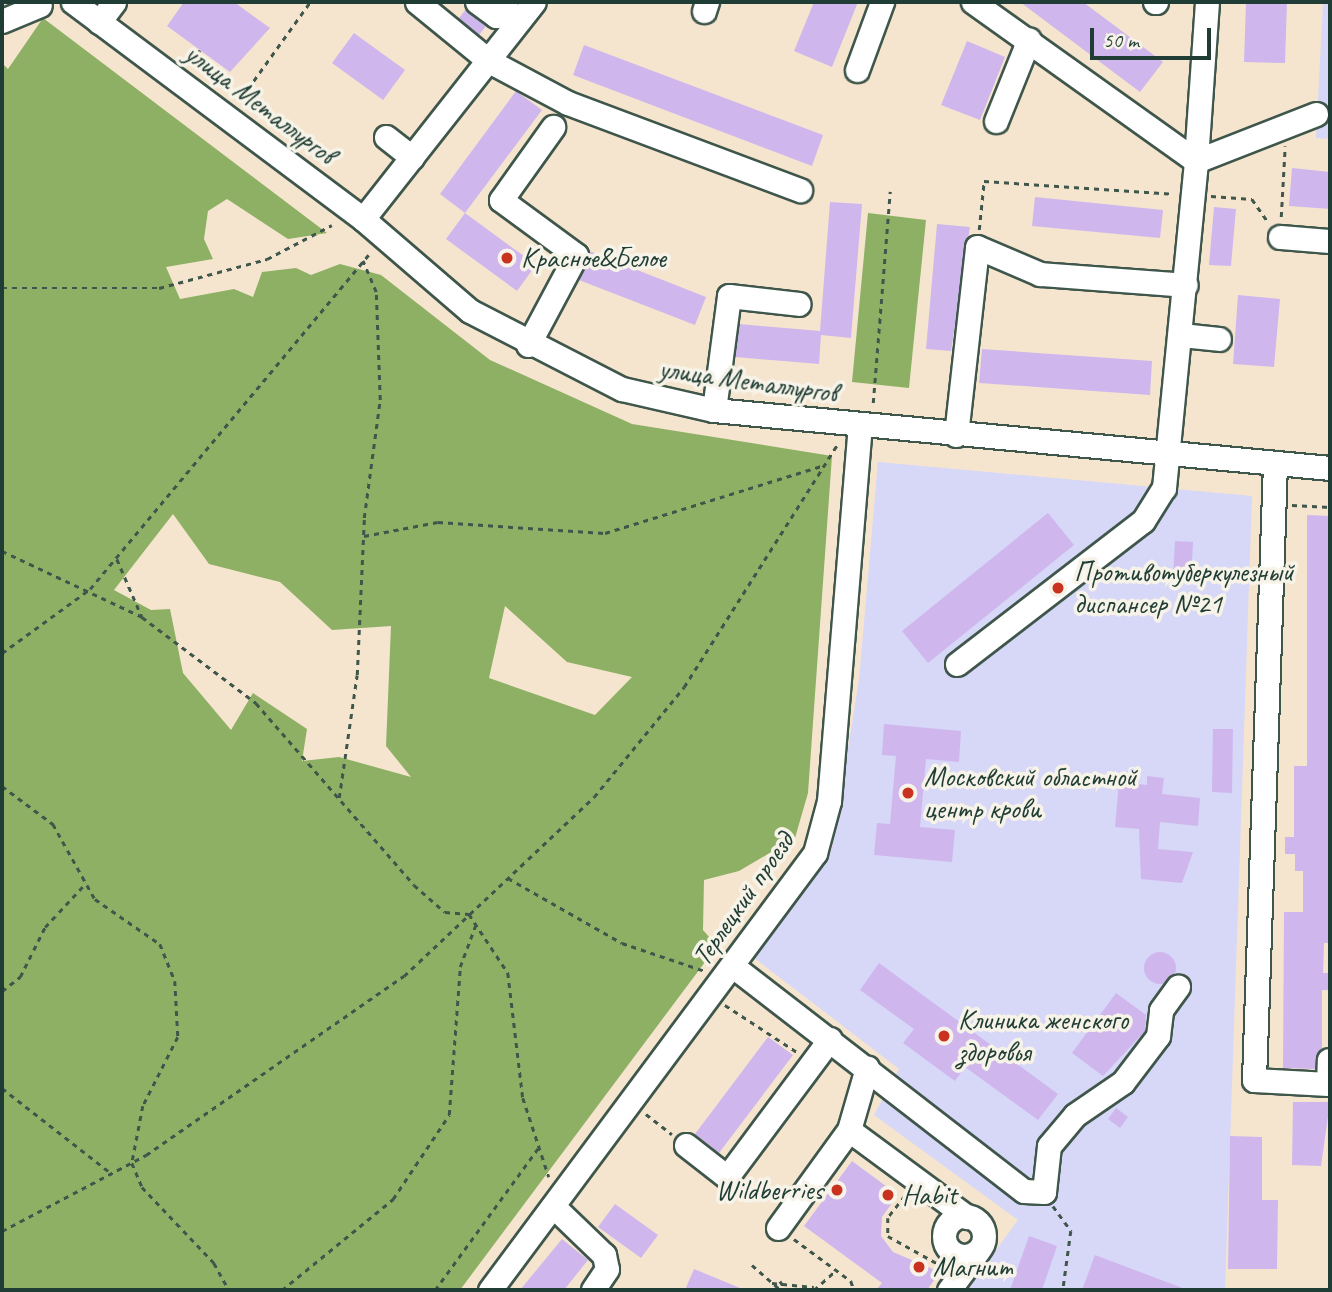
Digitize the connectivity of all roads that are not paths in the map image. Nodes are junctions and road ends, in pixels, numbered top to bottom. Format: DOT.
graph roads {
  1 [pos="73,2"];
  2 [pos="114,2"];
  3 [pos="417,2"];
  4 [pos="477,2"];
  5 [pos="506,2"];
  6 [pos="534,2"];
  7 [pos="882,2"];
  8 [pos="973,2"];
  9 [pos="1207,2"];
  10 [pos="40,5"];
  11 [pos="2,22"];
  12 [pos="99,22"];
  13 [pos="1029,39"];
  14 [pos="488,61"];
  15 [pos="857,70"];
  16 [pos="1316,114"];
  17 [pos="996,121"];
  18 [pos="552,127"];
  19 [pos="386,137"];
  20 [pos="412,157"];
  21 [pos="1196,161"];
  22 [pos="800,190"];
  23 [pos="363,219"];
  24 [pos="1280,237"];
  25 [pos="1330,241"];
  26 [pos="1186,285"];
  27 [pos="799,304"];
  28 [pos="1181,335"];
  29 [pos="1219,339"];
  30 [pos="528,345"];
  31 [pos="715,410"];
  32 [pos="860,426"];
  33 [pos="956,435"];
  34 [pos="1170,454"];
  35 [pos="1275,463"];
  36 [pos="1330,468"];
  37 [pos="957,664"];
  38 [pos="734,967"];
  39 [pos="1178,987"];
  40 [pos="830,1039"];
  41 [pos="1329,1050"];
  42 [pos="867,1068"];
  43 [pos="849,1130"];
  44 [pos="686,1144"];
  45 [pos="559,1197"];
  46 [pos="967,1217"];
  47 [pos="786,1234"];
  48 [pos="978,1251"];
  49 [pos="955,1282"];
  50 [pos="489,1290"];
  51 [pos="593,1290"];
  1 -- 12 [label="street, улица Металлургов"];
  2 -- 12 [label="street"];
  3 -- 14 [label="street"];
  4 -- 5 [label="street"];
  6 -- 14 [label="street"];
  7 -- 15 [label="street"];
  8 -- 13 [label="street"];
  9 -- 21 [label="street"];
  10 -- 11 [label="street"];
  12 -- 23 [label="street, улица Металлургов"];
  13 -- 17 [label="street"];
  13 -- 21 [label="street"];
  14 -- 20 [label="street"];
  14 -- 22 [label="street"];
  16 -- 21 [label="street"];
  18 -- 30 [label="street"];
  19 -- 20 [label="street"];
  20 -- 23 [label="street"];
  21 -- 26 [label="street"];
  23 -- 30 [label="street, улица Металлургов"];
  24 -- 25 [label="street"];
  26 -- 28 [label="street"];
  26 -- 33 [label="street"];
  27 -- 31 [label="street"];
  28 -- 29 [label="street"];
  28 -- 34 [label="street"];
  30 -- 31 [label="street, улица Металлургов"];
  31 -- 32 [label="street, улица Металлургов"];
  32 -- 33 [label="street, улица Металлургов"];
  32 -- 38 [label="street, Терлецкий проезд"];
  33 -- 34 [label="street, улица Металлургов"];
  34 -- 35 [label="street, улица Металлургов"];
  34 -- 37 [label="street"];
  35 -- 36 [label="street, улица Металлургов"];
  35 -- 41 [label="street"];
  38 -- 40 [label="street"];
  38 -- 45 [label="street, Терлецкий проезд"];
  39 -- 42 [label="street"];
  40 -- 42 [label="street"];
  40 -- 44 [label="street"];
  42 -- 43 [label="street"];
  43 -- 46 [label="street"];
  43 -- 47 [label="street"];
  45 -- 50 [label="street, Терлецкий проезд"];
  45 -- 51 [label="street"];
  46 -- 48 [label="street"];
  46 -- 48 [label="street"];
  48 -- 49 [label="street"];
}
